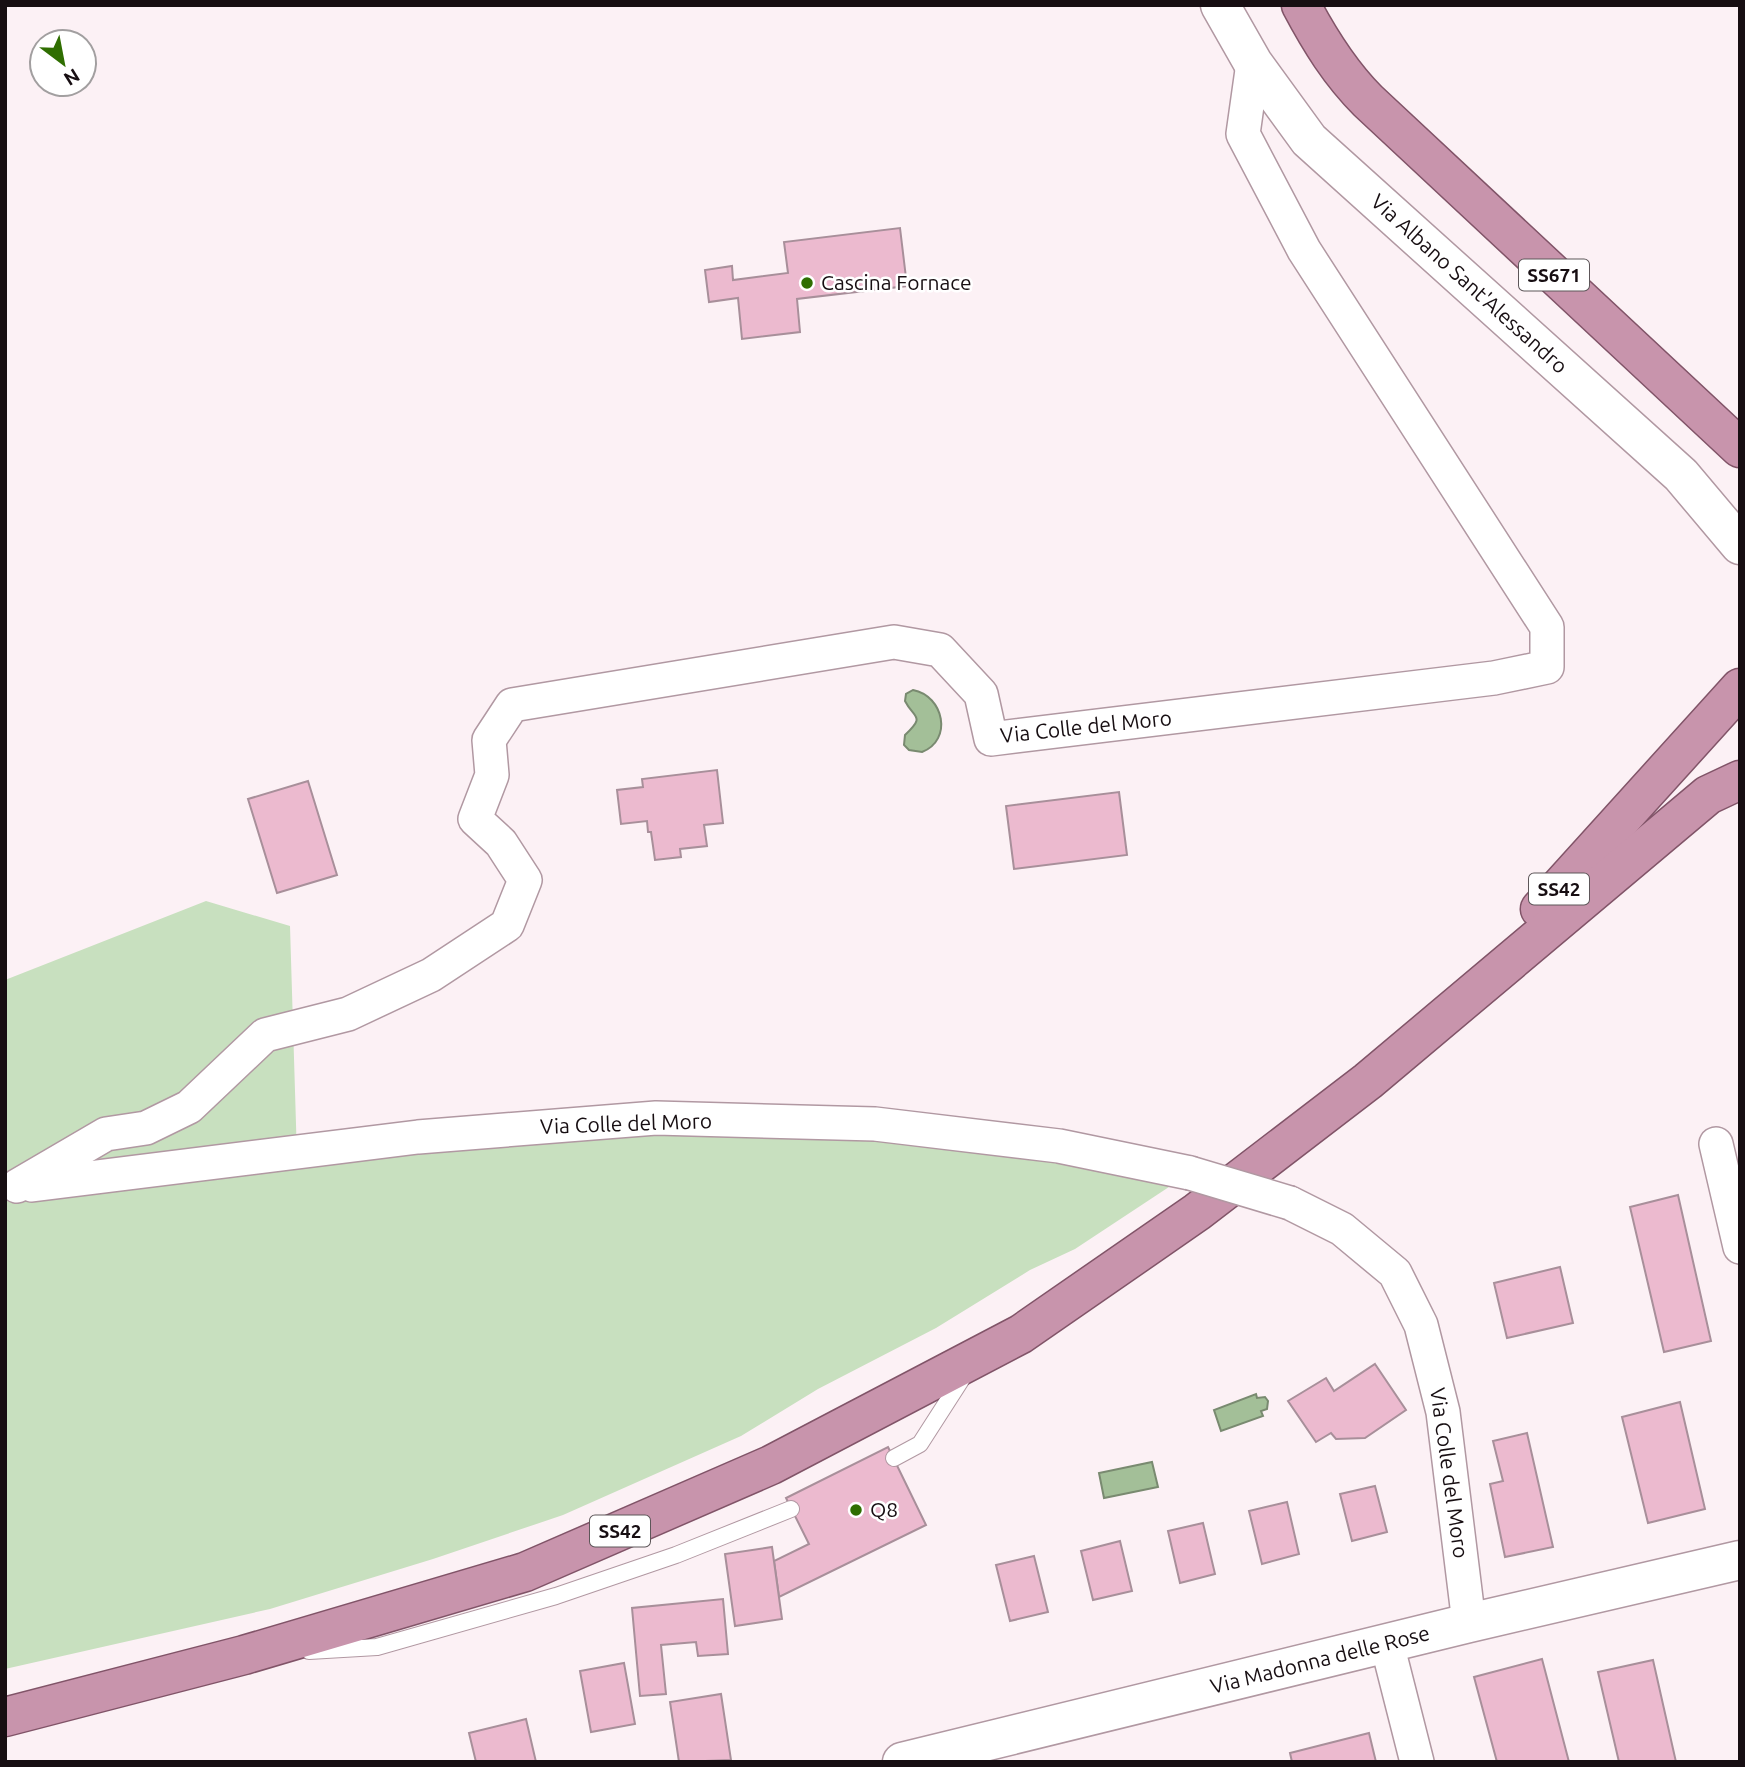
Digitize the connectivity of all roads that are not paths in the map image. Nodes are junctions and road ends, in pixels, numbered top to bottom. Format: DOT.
graph roads {
  1 [pos="1220,5"];
  2 [pos="1301,5"];
  3 [pos="1253,63"];
  4 [pos="1740,448"];
  5 [pos="1740,545"];
  6 [pos="1740,688"];
  7 [pos="1740,780"];
  8 [pos="1368,1081"];
  9 [pos="1716,1144"];
  10 [pos="11,1187"];
  11 [pos="1740,1247"];
  12 [pos="976,1357"];
  13 [pos="894,1458"];
  14 [pos="792,1509"];
  15 [pos="1740,1560"];
  16 [pos="1469,1622"];
  17 [pos="1387,1644"];
  18 [pos="244,1655"];
  19 [pos="5,1717"];
  20 [pos="974,1754"];
  21 [pos="902,1762"];
  22 [pos="1417,1762"];
  1 -- 3 [label="street, Via Albano Sant'Alessandro"];
  2 -- 4 [label="highway, SS671"];
  3 -- 5 [label="street, Via Albano Sant'Alessandro"];
  3 -- 10 [label="street, Via Colle del Moro"];
  6 -- 8 [label="highway, SS42"];
  7 -- 8 [label="highway"];
  8 -- 12 [label="highway, SS42"];
  9 -- 11 [label="street"];
  10 -- 16 [label="street, Via Colle del Moro, bridge"];
  12 -- 13 [label="lane"];
  12 -- 18 [label="highway, SS42"];
  14 -- 18 [label="lane"];
  15 -- 16 [label="street, Via Madonna delle Rose"];
  16 -- 17 [label="street, Via Madonna delle Rose"];
  17 -- 20 [label="street, Via Madonna delle Rose"];
  17 -- 22 [label="street"];
  18 -- 19 [label="highway, SS42"];
  20 -- 21 [label="street, Via Madonna delle Rose"];
}
